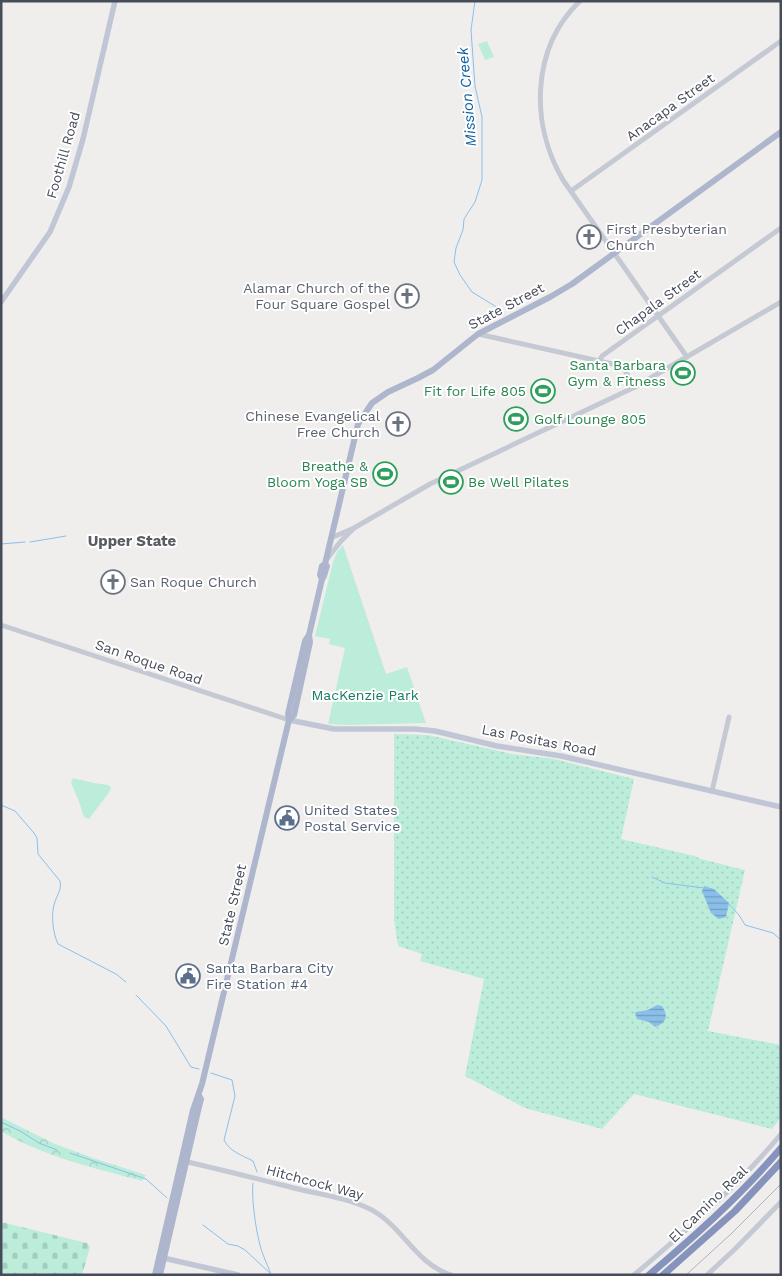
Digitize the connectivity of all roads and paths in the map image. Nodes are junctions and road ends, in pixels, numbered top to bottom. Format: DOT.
graph roads {
  1 [pos="115,1"];
  2 [pos="580,1"];
  3 [pos="781,41"];
  4 [pos="781,132"];
  5 [pos="781,137"];
  6 [pos="571,191"];
  7 [pos="781,228"];
  8 [pos="616,252"];
  9 [pos="1,302"];
  10 [pos="781,302"];
  11 [pos="658,316"];
  12 [pos="478,334"];
  13 [pos="687,357"];
  14 [pos="599,361"];
  15 [pos="635,386"];
  16 [pos="334,525"];
  17 [pos="354,528"];
  18 [pos="346,530"];
  19 [pos="331,538"];
  20 [pos="325,563"];
  21 [pos="1,625"];
  22 [pos="729,717"];
  23 [pos="289,720"];
  24 [pos="712,791"];
  25 [pos="781,807"];
  26 [pos="781,1134"];
  27 [pos="781,1148"];
  28 [pos="184,1162"];
  29 [pos="781,1162"];
  30 [pos="781,1202"];
  31 [pos="161,1258"];
  32 [pos="155,1275"];
  33 [pos="160,1275"];
  34 [pos="238,1275"];
  35 [pos="451,1275"];
  36 [pos="634,1275"];
  37 [pos="649,1275"];
  38 [pos="662,1275"];
  39 [pos="707,1275"];
  1 -- 9 [label="main road, Foothill Road"];
  2 -- 6 [label="street"];
  3 -- 6 [label="street, Anacapa Street"];
  4 -- 8 [label="main road, State Street"];
  5 -- 8 [label="main road, State Street"];
  6 -- 8 [label="street"];
  7 -- 11 [label="street, Chapala Street"];
  8 -- 11 [label="street"];
  8 -- 12 [label="main road, State Street"];
  10 -- 13 [label="street"];
  11 -- 13 [label="street"];
  11 -- 14 [label="street, Chapala Street"];
  12 -- 14 [label="street"];
  12 -- 16 [label="main road, State Street"];
  13 -- 15 [label="street"];
  14 -- 15 [label="street"];
  15 -- 17 [label="street"];
  16 -- 18 [label="street"];
  16 -- 19 [label="main road, State Street"];
  17 -- 18 [label="street"];
  17 -- 20 [label="street"];
  18 -- 19 [label="street"];
  19 -- 20 [label="main road, State Street"];
  20 -- 23 [label="main road, State Street"];
  21 -- 23 [label="street, San Roque Road"];
  22 -- 24 [label="street"];
  23 -- 24 [label="main road, Las Positas Road"];
  23 -- 28 [label="main road, State Street"];
  24 -- 25 [label="main road, Las Positas Road"];
  26 -- 36 [label="street"];
  27 -- 37 [label="highway, El Camino Real"];
  28 -- 31 [label="main road, State Street"];
  28 -- 35 [label="street, Hitchcock Way"];
  29 -- 38 [label="highway, El Camino Real"];
  30 -- 39 [label="street"];
  31 -- 32 [label="main road, State Street"];
  31 -- 33 [label="main road, State Street"];
  31 -- 34 [label="main road"];
}
